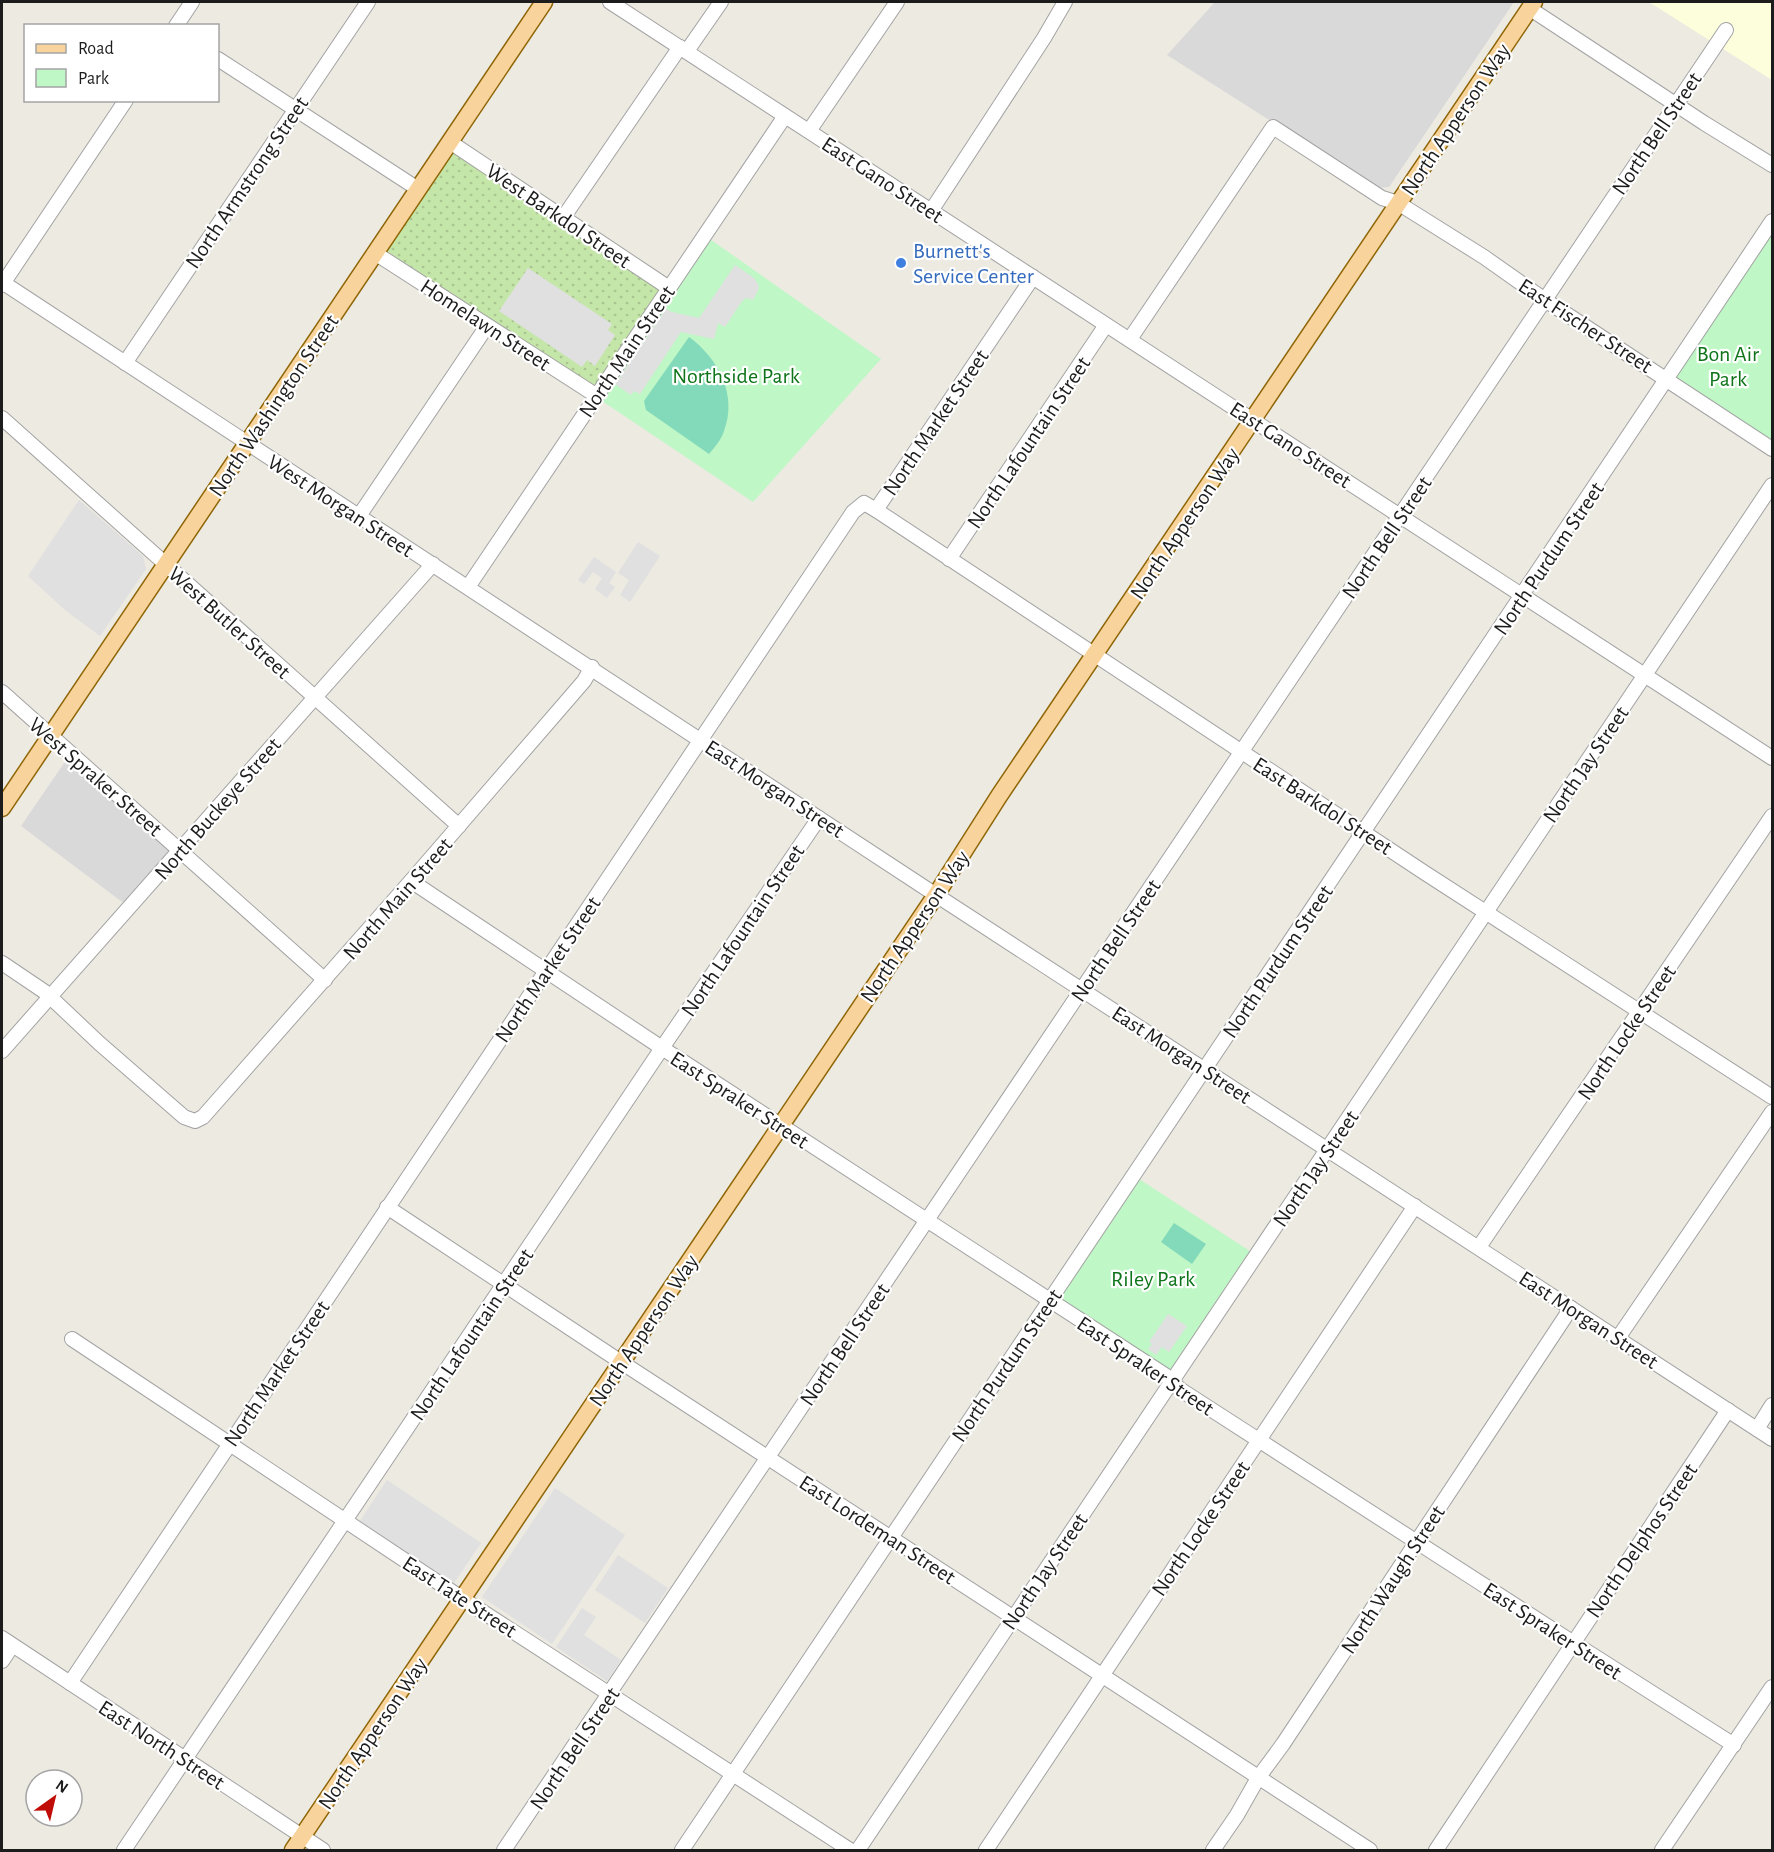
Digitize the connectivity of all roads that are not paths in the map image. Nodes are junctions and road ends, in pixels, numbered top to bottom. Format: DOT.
graph roads {
  1 [pos="192,2"];
  2 [pos="368,2"];
  3 [pos="544,2"];
  4 [pos="610,2"];
  5 [pos="721,2"];
  6 [pos="897,2"];
  7 [pos="1065,2"];
  8 [pos="1532,5"];
  9 [pos="177,24"];
  10 [pos="1726,30"];
  11 [pos="684,49"];
  12 [pos="219,60"];
  13 [pos="125,102"];
  14 [pos="1676,104"];
  15 [pos="295,110"];
  16 [pos="785,116"];
  17 [pos="809,131"];
  18 [pos="450,142"];
  19 [pos="1773,165"];
  20 [pos="418,189"];
  21 [pos="1398,203"];
  22 [pos="931,210"];
  23 [pos="563,218"];
  24 [pos="1773,221"];
  25 [pos="375,253"];
  26 [pos="1033,277"];
  27 [pos="2,283"];
  28 [pos="669,288"];
  29 [pos="1545,300"];
  30 [pos="1106,325"];
  31 [pos="487,326"];
  32 [pos="1130,339"];
  33 [pos="125,363"];
  34 [pos="1666,379"];
  35 [pos="597,396"];
  36 [pos="2,418"];
  37 [pos="1253,420"];
  38 [pos="247,443"];
  39 [pos="1773,449"];
  40 [pos="1773,485"];
  41 [pos="876,510"];
  42 [pos="1400,515"];
  43 [pos="359,516"];
  44 [pos="950,559"];
  45 [pos="165,564"];
  46 [pos="433,564"];
  47 [pos="468,587"];
  48 [pos="1523,595"];
  49 [pos="1095,655"];
  50 [pos="592,667"];
  51 [pos="1645,674"];
  52 [pos="2,692"];
  53 [pos="315,697"];
  54 [pos="51,735"];
  55 [pos="700,740"];
  56 [pos="1241,751"];
  57 [pos="1773,758"];
  58 [pos="2,808"];
  59 [pos="1773,816"];
  60 [pos="819,818"];
  61 [pos="459,826"];
  62 [pos="1364,832"];
  63 [pos="180,850"];
  64 [pos="411,881"];
  65 [pos="936,895"];
  66 [pos="1486,912"];
  67 [pos="2,963"];
  68 [pos="545,972"];
  69 [pos="324,980"];
  70 [pos="1082,990"];
  71 [pos="49,998"];
  72 [pos="1640,1012"];
  73 [pos="662,1048"];
  74 [pos="2,1051"];
  75 [pos="1204,1069"];
  76 [pos="1773,1097"];
  77 [pos="1773,1112"];
  78 [pos="780,1125"];
  79 [pos="1327,1149"];
  80 [pos="1415,1206"];
  81 [pos="387,1207"];
  82 [pos="927,1220"];
  83 [pos="1479,1247"];
  84 [pos="503,1285"];
  85 [pos="1049,1300"];
  86 [pos="1571,1308"];
  87 [pos="1618,1338"];
  88 [pos="72,1339"];
  89 [pos="621,1362"];
  90 [pos="1172,1380"];
  91 [pos="1773,1405"];
  92 [pos="1728,1410"];
  93 [pos="1757,1429"];
  94 [pos="1773,1439"];
  95 [pos="1260,1441"];
  96 [pos="229,1444"];
  97 [pos="768,1458"];
  98 [pos="346,1520"];
  99 [pos="891,1538"];
  100 [pos="1416,1542"];
  101 [pos="463,1599"];
  102 [pos="1014,1617"];
  103 [pos="7,1642"];
  104 [pos="1572,1642"];
  105 [pos="2,1661"];
  106 [pos="1102,1675"];
  107 [pos="69,1683"];
  108 [pos="1773,1687"];
  109 [pos="610,1694"];
  110 [pos="1734,1744"];
  111 [pos="186,1760"];
  112 [pos="733,1774"];
  113 [pos="1258,1778"];
  114 [pos="297,1844"];
  115 [pos="124,1851"];
  116 [pos="323,1851"];
  117 [pos="504,1851"];
  118 [pos="682,1851"];
  119 [pos="850,1851"];
  120 [pos="858,1851"];
  121 [pos="986,1851"];
  122 [pos="1213,1851"];
  123 [pos="1370,1851"];
  124 [pos="1436,1851"];
  125 [pos="1662,1851"];
  1 -- 9 [label="street"];
  2 -- 15 [label="street, North Armstrong Street"];
  3 -- 18 [label="main road, North Washington Street"];
  4 -- 11 [label="street, East Gano Street"];
  5 -- 11 [label="street"];
  6 -- 17 [label="street"];
  7 -- 22 [label="street"];
  8 -- 14 [label="street"];
  8 -- 21 [label="main road, North Apperson Way"];
  10 -- 14 [label="street, North Bell Street"];
  11 -- 16 [label="street, East Gano Street"];
  11 -- 23 [label="street"];
  12 -- 15 [label="street"];
  13 -- 27 [label="street"];
  14 -- 19 [label="street"];
  14 -- 29 [label="street, North Bell Street"];
  15 -- 20 [label="street"];
  15 -- 33 [label="street, North Armstrong Street"];
  16 -- 17 [label="street, East Gano Street"];
  16 -- 28 [label="street, North Main Street"];
  17 -- 22 [label="street, East Gano Street"];
  18 -- 20 [label="main road, North Washington Street"];
  18 -- 23 [label="street, West Barkdol Street"];
  20 -- 25 [label="main road, North Washington Street"];
  21 -- 29 [label="street, East Fischer Street"];
  21 -- 32 [label="street, East Fischer Street"];
  21 -- 37 [label="main road, North Apperson Way"];
  22 -- 26 [label="street, East Gano Street"];
  23 -- 28 [label="street, West Barkdol Street"];
  24 -- 34 [label="street, North Purdum Street"];
  25 -- 31 [label="street, Homelawn Street"];
  25 -- 38 [label="main road, North Washington Street"];
  26 -- 30 [label="street, East Gano Street"];
  26 -- 41 [label="street, North Market Street"];
  27 -- 33 [label="street, West Morgan Street"];
  28 -- 35 [label="street, North Main Street"];
  29 -- 34 [label="street, East Fischer Street"];
  29 -- 42 [label="street, North Bell Street"];
  30 -- 32 [label="street, East Gano Street"];
  30 -- 44 [label="street, North Lafountain Street"];
  31 -- 35 [label="street, Homelawn Street"];
  31 -- 43 [label="street"];
  32 -- 37 [label="street, East Gano Street"];
  33 -- 38 [label="street, West Morgan Street"];
  34 -- 39 [label="street, East Fischer Street"];
  34 -- 48 [label="street, North Purdum Street"];
  35 -- 47 [label="street, North Main Street"];
  36 -- 45 [label="street, West Butler Street"];
  37 -- 42 [label="street, East Gano Street"];
  37 -- 49 [label="main road, North Apperson Way"];
  38 -- 43 [label="street, West Morgan Street"];
  38 -- 45 [label="main road, North Washington Street"];
  40 -- 51 [label="street, North Jay Street"];
  41 -- 44 [label="street, East Barkdol Street"];
  41 -- 55 [label="street, North Market Street"];
  42 -- 48 [label="street, East Gano Street"];
  42 -- 56 [label="street, North Bell Street"];
  43 -- 46 [label="street, West Morgan Street"];
  44 -- 49 [label="street, East Barkdol Street"];
  45 -- 53 [label="street, West Butler Street"];
  45 -- 54 [label="main road, North Washington Street"];
  46 -- 47 [label="street, West Morgan Street"];
  46 -- 53 [label="street, North Buckeye Street"];
  47 -- 50 [label="street, West Morgan Street"];
  48 -- 51 [label="street, East Gano Street"];
  48 -- 62 [label="street, North Purdum Street"];
  49 -- 56 [label="street, East Barkdol Street"];
  49 -- 65 [label="main road, North Apperson Way"];
  50 -- 55 [label="street, East Morgan Street"];
  50 -- 61 [label="street, North Main Street"];
  51 -- 57 [label="street, East Gano Street"];
  51 -- 66 [label="street, North Jay Street"];
  52 -- 54 [label="street, West Spraker Street"];
  53 -- 61 [label="street, West Butler Street"];
  53 -- 63 [label="street, North Buckeye Street"];
  54 -- 58 [label="main road, North Washington Street"];
  54 -- 63 [label="street, West Spraker Street"];
  55 -- 60 [label="street, East Morgan Street"];
  55 -- 68 [label="street, North Market Street"];
  56 -- 62 [label="street, East Barkdol Street"];
  56 -- 70 [label="street, North Bell Street"];
  59 -- 72 [label="street, North Locke Street"];
  60 -- 65 [label="street, East Morgan Street"];
  60 -- 73 [label="street, North Lafountain Street"];
  61 -- 64 [label="street, North Main Street"];
  62 -- 66 [label="street, East Barkdol Street"];
  62 -- 75 [label="street, North Purdum Street"];
  63 -- 69 [label="street, West Spraker Street"];
  63 -- 71 [label="street, North Buckeye Street"];
  64 -- 68 [label="street, East Spraker Street"];
  64 -- 69 [label="street, North Main Street"];
  65 -- 70 [label="street, East Morgan Street"];
  65 -- 78 [label="main road, North Apperson Way"];
  66 -- 72 [label="street, East Barkdol Street"];
  66 -- 79 [label="street, North Jay Street"];
  67 -- 71 [label="street"];
  68 -- 73 [label="street, East Spraker Street"];
  68 -- 81 [label="street, North Market Street"];
  69 -- 71 [label="street, North Main Street"];
  70 -- 75 [label="street, East Morgan Street"];
  70 -- 82 [label="street, North Bell Street"];
  71 -- 74 [label="street, North Buckeye Street"];
  72 -- 76 [label="street, East Barkdol Street"];
  72 -- 83 [label="street, North Locke Street"];
  73 -- 78 [label="street, East Spraker Street"];
  73 -- 84 [label="street, North Lafountain Street"];
  75 -- 79 [label="street, East Morgan Street"];
  75 -- 85 [label="street, North Purdum Street"];
  77 -- 87 [label="street"];
  78 -- 82 [label="street, East Spraker Street"];
  78 -- 89 [label="main road, North Apperson Way"];
  79 -- 80 [label="street, East Morgan Street"];
  79 -- 90 [label="street, North Jay Street"];
  80 -- 83 [label="street, East Morgan Street"];
  80 -- 95 [label="street, North Locke Street"];
  81 -- 84 [label="street, East Lordeman Street"];
  81 -- 96 [label="street, North Market Street"];
  82 -- 85 [label="street, East Spraker Street"];
  82 -- 97 [label="street, North Bell Street"];
  83 -- 86 [label="street, East Morgan Street"];
  84 -- 89 [label="street, East Lordeman Street"];
  84 -- 98 [label="street, North Lafountain Street"];
  85 -- 90 [label="street, East Spraker Street"];
  85 -- 99 [label="street, North Purdum Street"];
  86 -- 87 [label="street, East Morgan Street"];
  86 -- 100 [label="street, North Waugh Street"];
  87 -- 92 [label="street, East Morgan Street"];
  88 -- 96 [label="street, East Tate Street"];
  89 -- 97 [label="street, East Lordeman Street"];
  89 -- 101 [label="main road, North Apperson Way"];
  90 -- 95 [label="street, East Spraker Street"];
  90 -- 102 [label="street, North Jay Street"];
  91 -- 93 [label="street"];
  92 -- 93 [label="street, East Morgan Street"];
  92 -- 104 [label="street, North Delphos Street"];
  93 -- 94 [label="street, East Morgan Street"];
  95 -- 100 [label="street, East Spraker Street"];
  95 -- 106 [label="street, North Locke Street"];
  96 -- 98 [label="street, East Tate Street"];
  96 -- 107 [label="street, North Market Street"];
  97 -- 99 [label="street, East Lordeman Street"];
  97 -- 109 [label="street, North Bell Street"];
  98 -- 101 [label="street, East Tate Street"];
  98 -- 111 [label="street, North Lafountain Street"];
  99 -- 102 [label="street, East Lordeman Street"];
  99 -- 112 [label="street, North Purdum Street"];
  100 -- 104 [label="street, East Spraker Street"];
  100 -- 113 [label="street, North Waugh Street"];
  101 -- 109 [label="street, East Tate Street"];
  101 -- 114 [label="main road, North Apperson Way"];
  102 -- 106 [label="street, East Lordeman Street"];
  102 -- 120 [label="street, North Jay Street"];
  103 -- 105 [label="street"];
  103 -- 107 [label="street, East North Street"];
  104 -- 110 [label="street, East Spraker Street"];
  104 -- 124 [label="street, North Delphos Street"];
  106 -- 113 [label="street, East Lordeman Street"];
  106 -- 121 [label="street, North Locke Street"];
  107 -- 111 [label="street, East North Street"];
  108 -- 110 [label="street"];
  109 -- 112 [label="street, East Tate Street"];
  109 -- 117 [label="street, North Bell Street"];
  110 -- 125 [label="street"];
  111 -- 114 [label="street, East North Street"];
  111 -- 115 [label="street, North Lafountain Street"];
  112 -- 118 [label="street, North Purdum Street"];
  112 -- 119 [label="street, East Tate Street"];
  113 -- 122 [label="street, North Waugh Street"];
  113 -- 123 [label="street, East Lordeman Street"];
  114 -- 116 [label="street, East North Street"];
}
